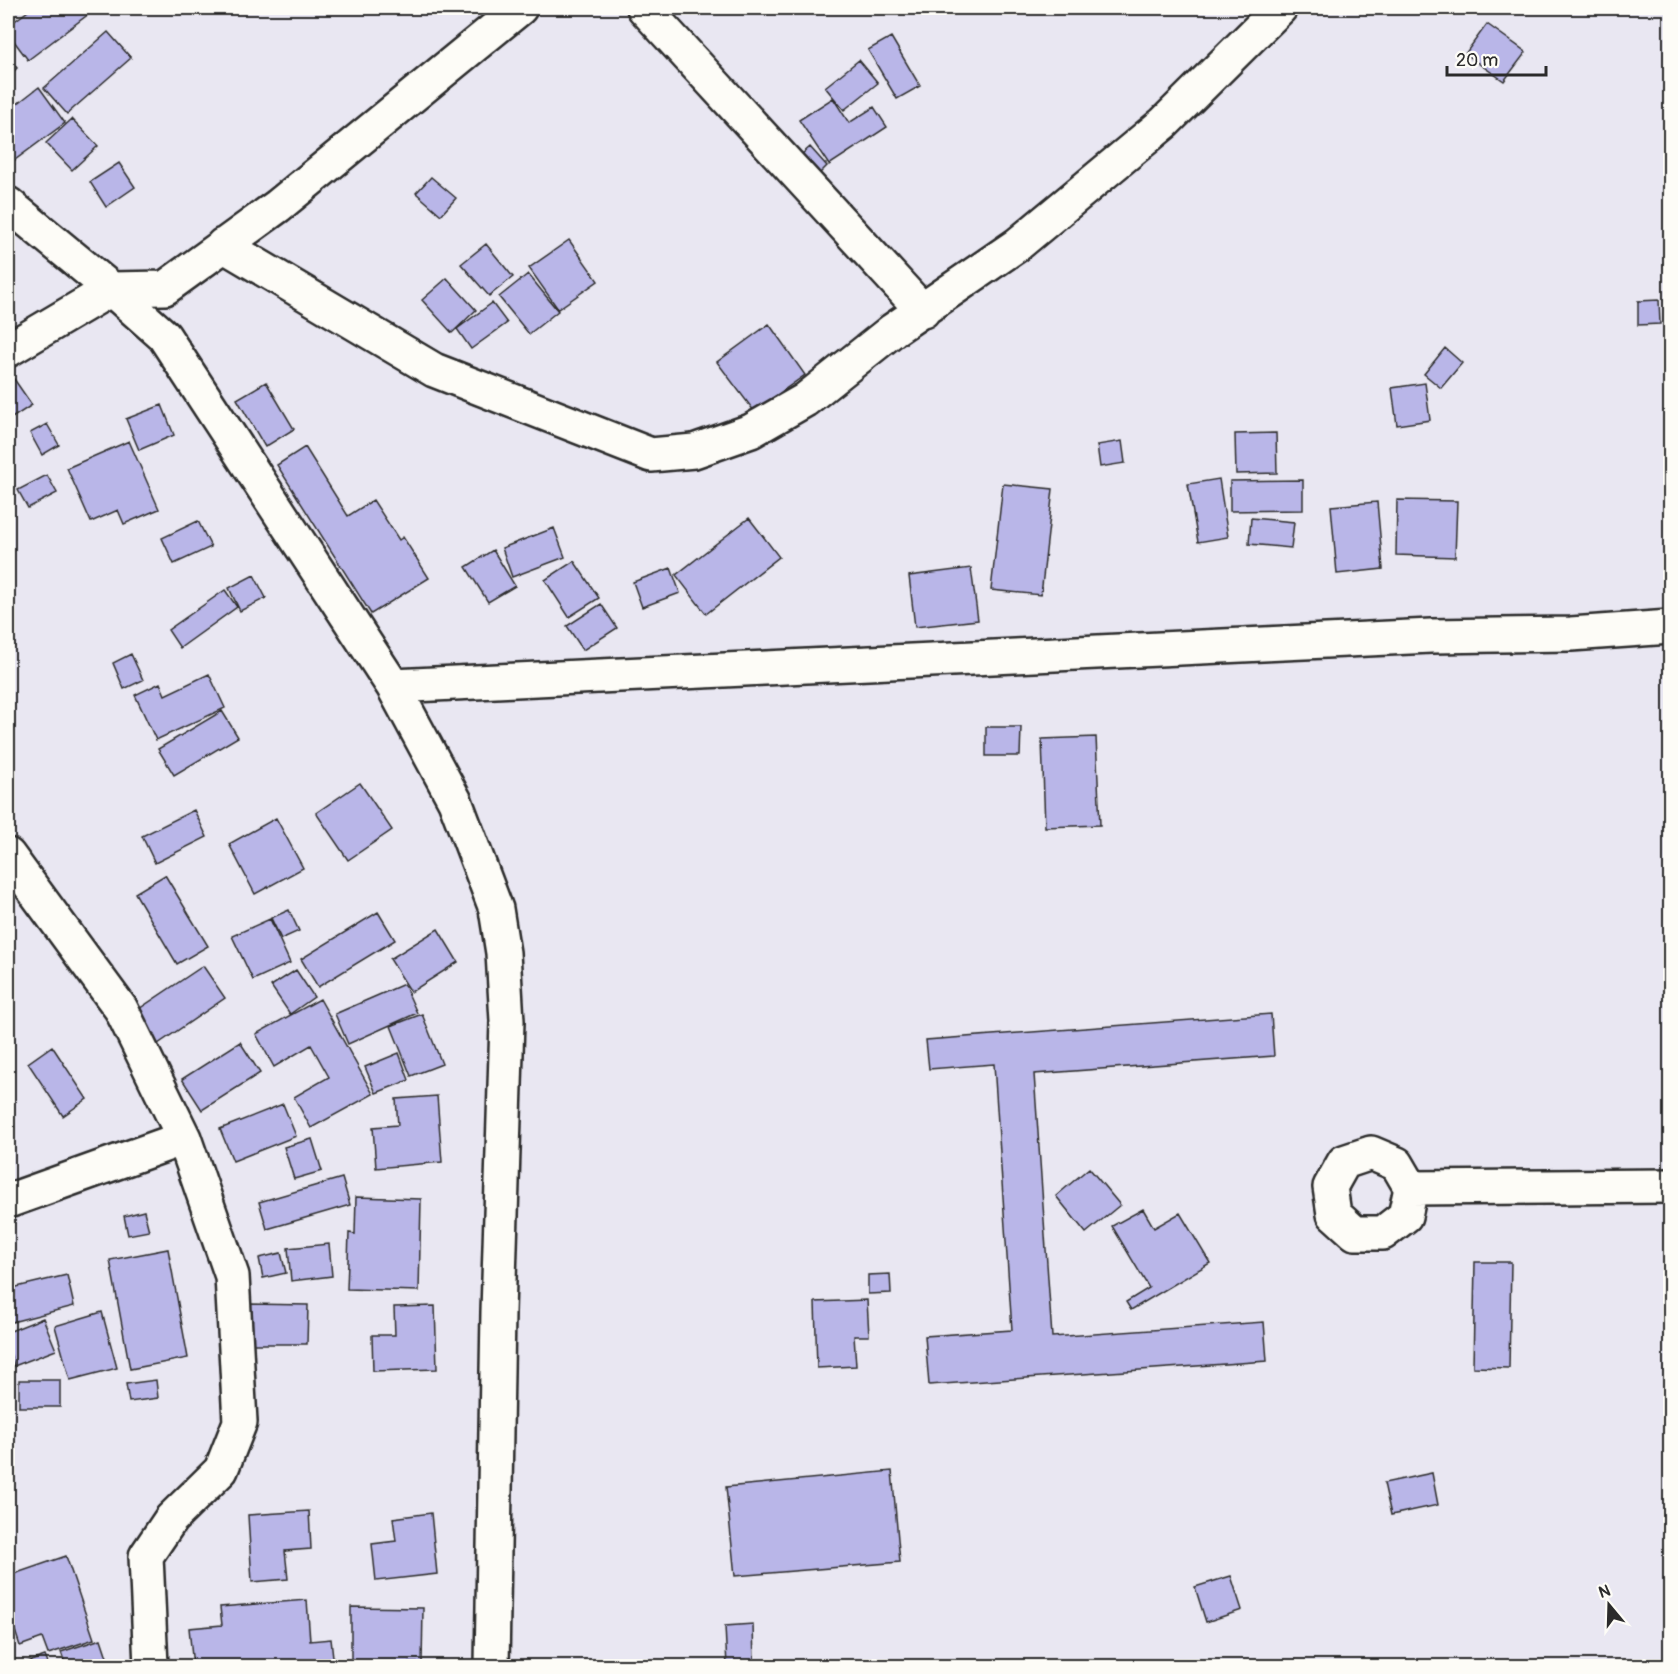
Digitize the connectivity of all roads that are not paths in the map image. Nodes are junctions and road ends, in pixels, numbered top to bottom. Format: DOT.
graph roads {
  1 [pos="520,8"];
  2 [pos="644,8"];
  3 [pos="1280,8"];
  4 [pos="8,204"];
  5 [pos="223,245"];
  6 [pos="111,289"];
  7 [pos="923,310"];
  8 [pos="8,350"];
  9 [pos="1671,627"];
  10 [pos="393,686"];
  11 [pos="8,855"];
  12 [pos="184,1138"];
  13 [pos="1671,1186"];
  14 [pos="1411,1188"];
  15 [pos="8,1202"];
  16 [pos="151,1666"];
  17 [pos="492,1666"];
  1 -- 5 [label="street"];
  2 -- 7 [label="street"];
  3 -- 7 [label="street"];
  4 -- 6 [label="street"];
  5 -- 6 [label="street"];
  5 -- 7 [label="street"];
  6 -- 8 [label="street"];
  6 -- 10 [label="street"];
  9 -- 10 [label="street"];
  10 -- 17 [label="street"];
  11 -- 12 [label="street"];
  12 -- 15 [label="street"];
  12 -- 16 [label="street"];
  13 -- 14 [label="street"];
}
